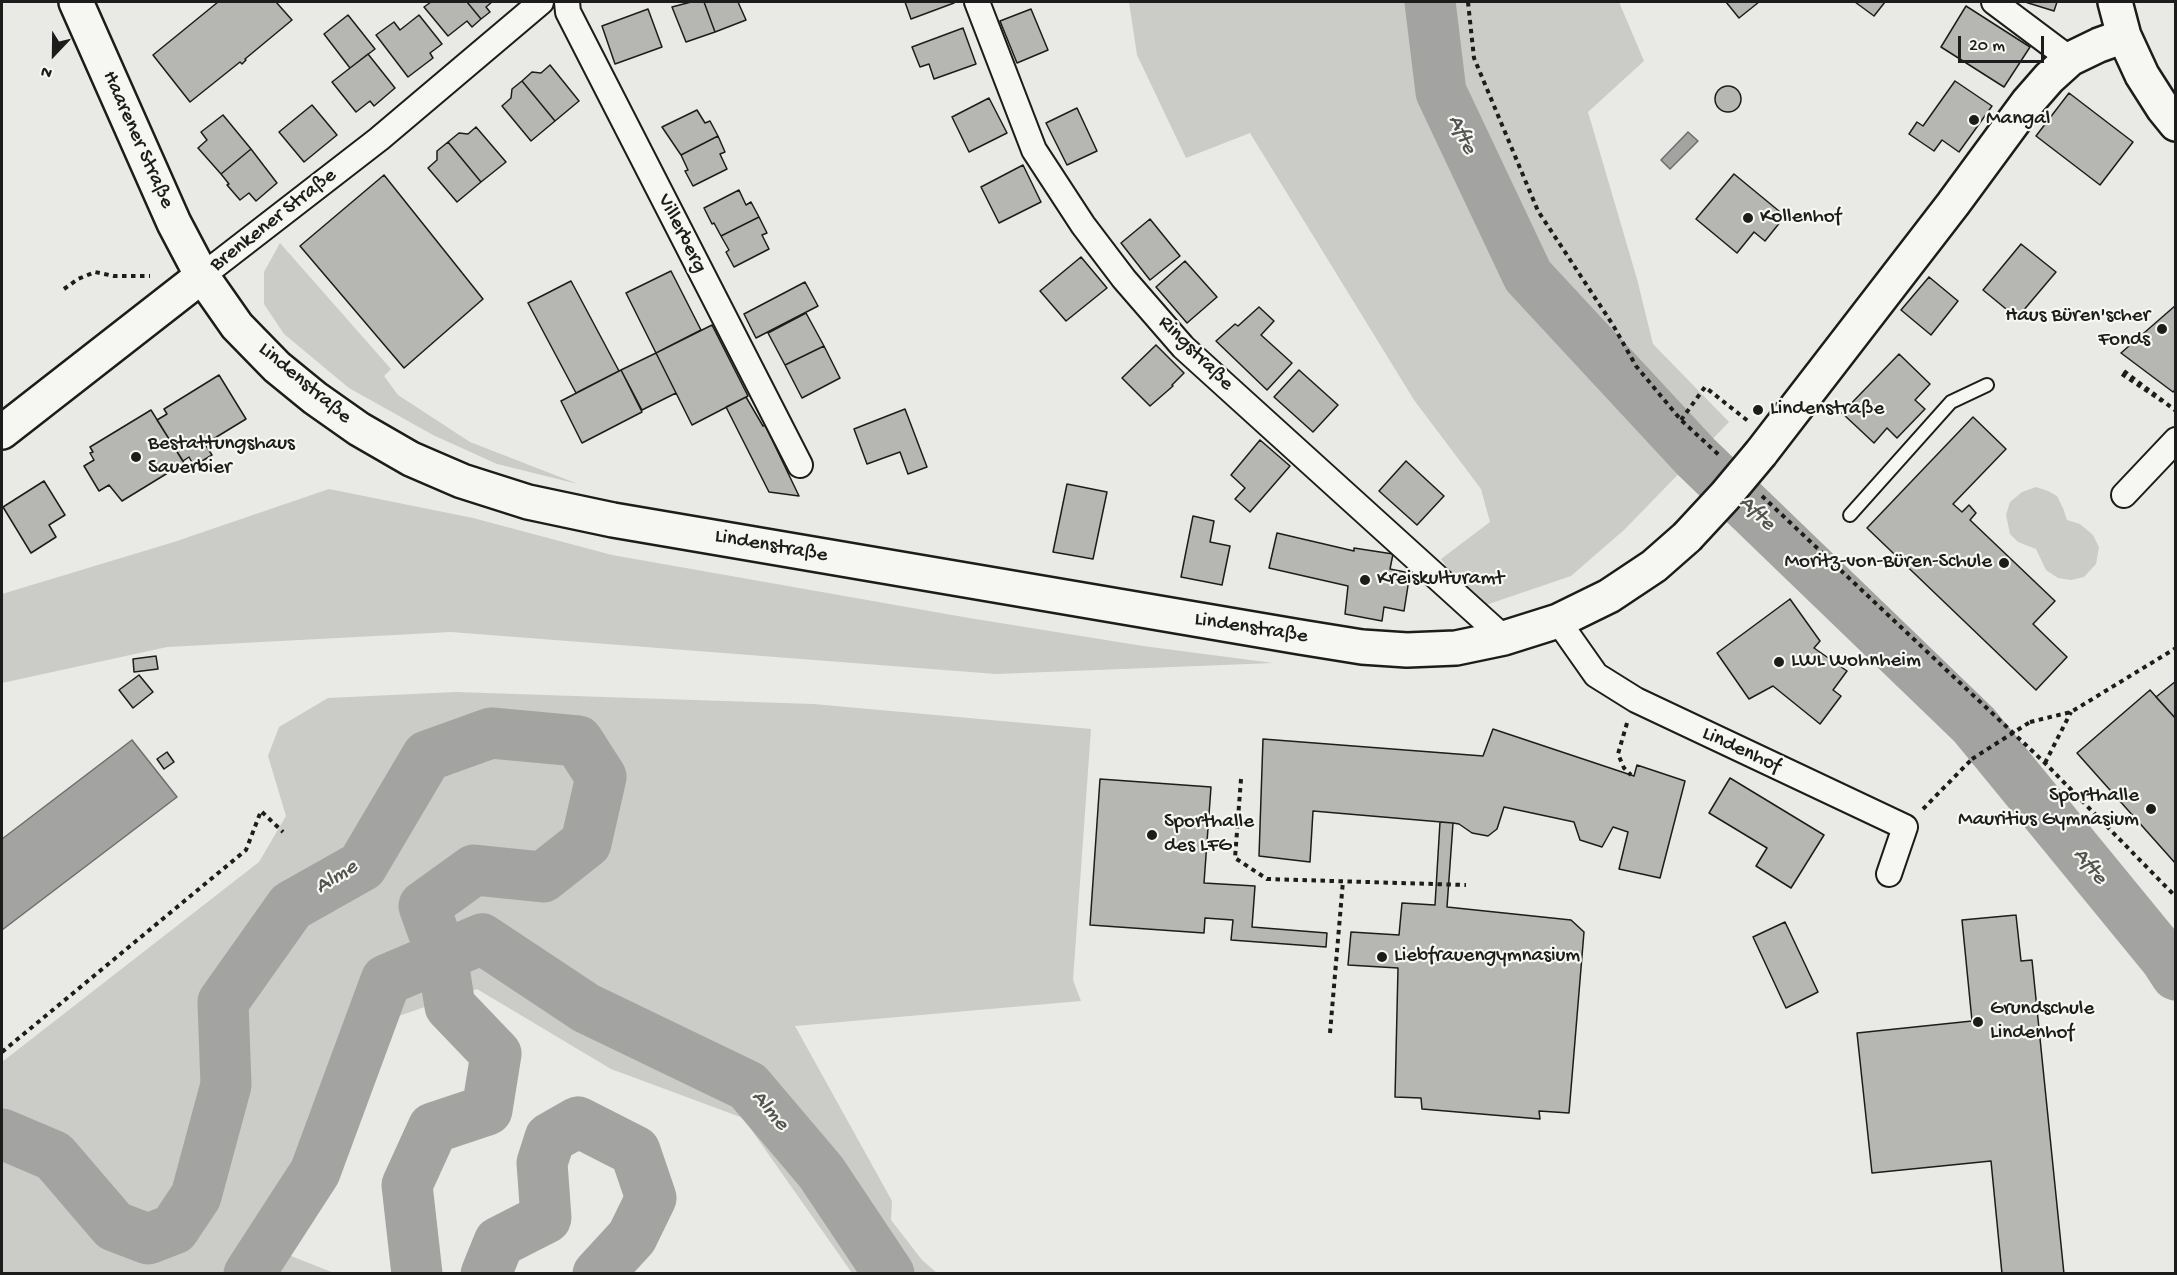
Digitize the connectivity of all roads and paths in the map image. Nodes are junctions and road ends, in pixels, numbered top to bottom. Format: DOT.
graph roads {
  1 [pos="76,2"];
  2 [pos="541,2"];
  3 [pos="567,2"];
  4 [pos="977,2"];
  5 [pos="1468,2"];
  6 [pos="1994,2"];
  7 [pos="2115,2"];
  8 [pos="2124,36"];
  9 [pos="2070,59"];
  10 [pos="2175,124"];
  11 [pos="202,276"];
  12 [pos="64,289"];
  13 [pos="2123,372"];
  14 [pos="1987,385"];
  15 [pos="2175,411"];
  16 [pos="1681,420"];
  17 [pos="2,432"];
  18 [pos="1757,439"];
  19 [pos="2175,441"];
  20 [pos="1724,460"];
  21 [pos="800,465"];
  22 [pos="1759,493"];
  23 [pos="2124,495"];
  24 [pos="1850,514"];
  25 [pos="1558,621"];
  26 [pos="1504,638"];
  27 [pos="2175,648"];
  28 [pos="1636,700"];
  29 [pos="2071,712"];
  30 [pos="2045,763"];
  31 [pos="1630,775"];
  32 [pos="1241,779"];
  33 [pos="1905,827"];
  34 [pos="283,832"];
  35 [pos="1889,874"];
  36 [pos="1343,881"];
  37 [pos="1466,885"];
  38 [pos="2175,897"];
  39 [pos="1330,1033"];
  40 [pos="2,1052"];
  1 -- 11 [label="main road, Haarener Straße"];
  2 -- 11 [label="street, Brenkener Straße"];
  3 -- 21 [label="street, Villerberg"];
  4 -- 26 [label="street, Ringstraße"];
  5 -- 16 [label="path"];
  6 -- 9 [label="street"];
  7 -- 8 [label="main road"];
  8 -- 9 [label="main road, Lindenstraße"];
  8 -- 10 [label="main road"];
  9 -- 18 [label="main road, Lindenstraße"];
  11 -- 12 [label="path"];
  11 -- 17 [label="main road, Brenkener Straße"];
  11 -- 26 [label="main road, Lindenstraße"];
  13 -- 15 [label="path"];
  14 -- 24 [label="lane"];
  16 -- 18 [label="path"];
  16 -- 20 [label="path"];
  18 -- 25 [label="main road, Lindenstraße, bridge"];
  19 -- 23 [label="street"];
  22 -- 30 [label="path"];
  25 -- 26 [label="main road, Lindenstraße"];
  25 -- 28 [label="street, Lindenhof"];
  27 -- 29 [label="path"];
  28 -- 31 [label="path"];
  28 -- 33 [label="street, Lindenhof"];
  29 -- 30 [label="path"];
  29 -- 33 [label="path, bridge"];
  30 -- 38 [label="path"];
  32 -- 36 [label="path"];
  33 -- 35 [label="street"];
  34 -- 40 [label="path"];
  36 -- 37 [label="path"];
  36 -- 39 [label="path"];
}
